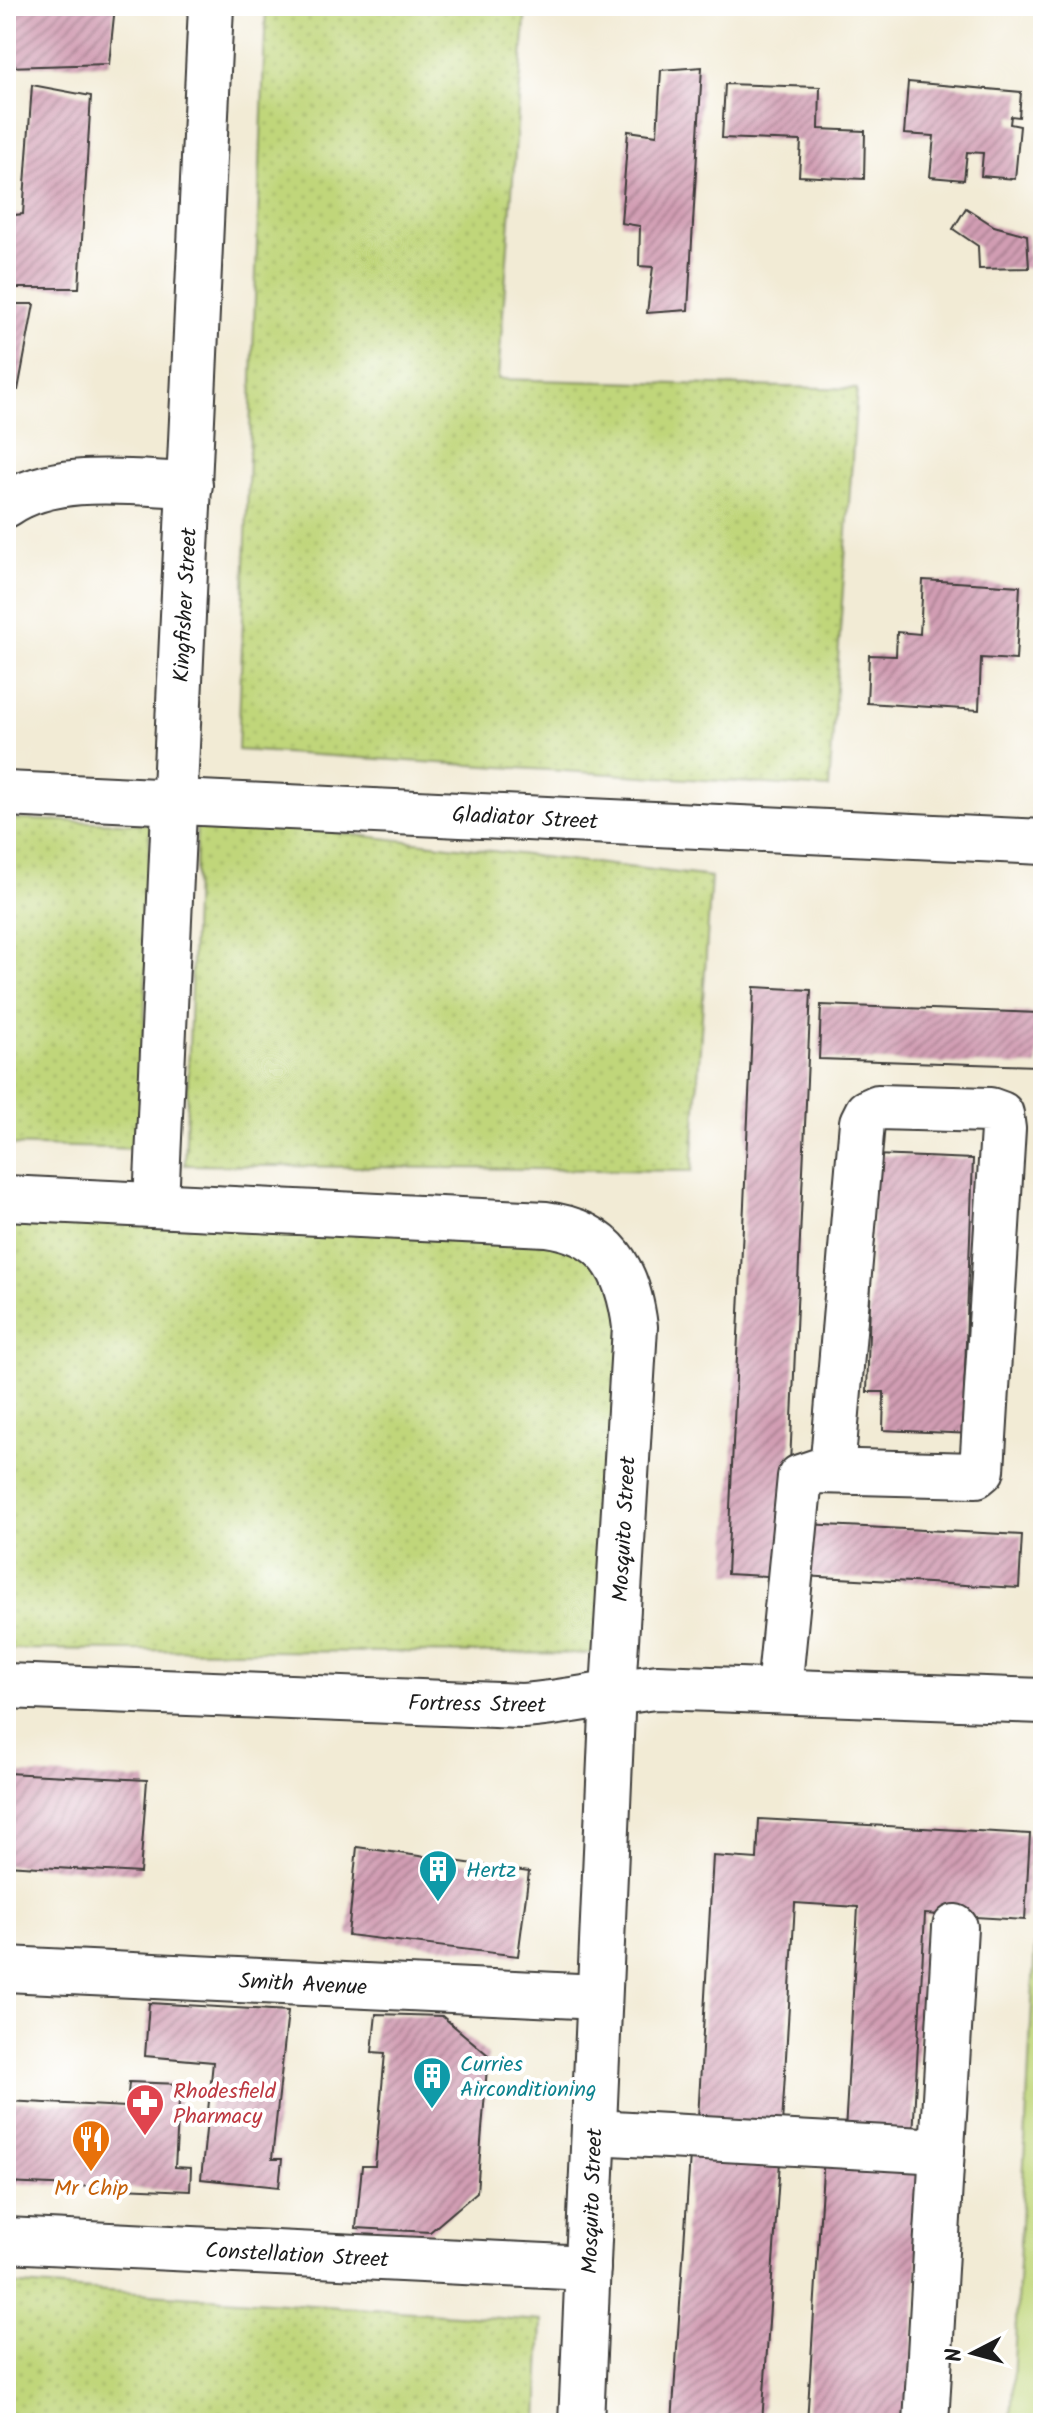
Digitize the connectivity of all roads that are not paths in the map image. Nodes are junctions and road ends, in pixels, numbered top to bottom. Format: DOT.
graph roads {
  1 [pos="211,6"];
  2 [pos="190,485"];
  3 [pos="6,505"];
  4 [pos="6,794"];
  5 [pos="175,800"];
  6 [pos="1043,842"];
  7 [pos="6,1198"];
  8 [pos="156,1203"];
  9 [pos="832,1471"];
  10 [pos="6,1686"];
  11 [pos="779,1690"];
  12 [pos="613,1691"];
  13 [pos="1043,1701"];
  14 [pos="955,1927"];
  15 [pos="6,1969"];
  16 [pos="599,1997"];
  17 [pos="594,2132"];
  18 [pos="942,2151"];
  19 [pos="6,2240"];
  20 [pos="588,2268"];
  21 [pos="581,2423"];
  22 [pos="926,2423"];
  1 -- 2 [label="street, Kingfisher Street"];
  2 -- 3 [label="street"];
  2 -- 5 [label="street, Kingfisher Street"];
  4 -- 5 [label="street, Gladiator Street"];
  5 -- 6 [label="street, Gladiator Street"];
  5 -- 8 [label="street, Kingfisher Street"];
  7 -- 8 [label="street, Mosquito Street"];
  8 -- 12 [label="street, Mosquito Street"];
  9 -- 9 [label="street"];
  9 -- 11 [label="street"];
  10 -- 12 [label="street, Fortress Street"];
  11 -- 12 [label="street, Fortress Street"];
  11 -- 13 [label="street, Fortress Street"];
  12 -- 16 [label="street, Mosquito Street"];
  14 -- 18 [label="street"];
  15 -- 16 [label="street, Smith Avenue"];
  16 -- 17 [label="street, Mosquito Street"];
  17 -- 18 [label="street"];
  17 -- 20 [label="street, Mosquito Street"];
  18 -- 22 [label="street"];
  19 -- 20 [label="street, Constellation Street"];
  20 -- 21 [label="street, Mosquito Street"];
}
